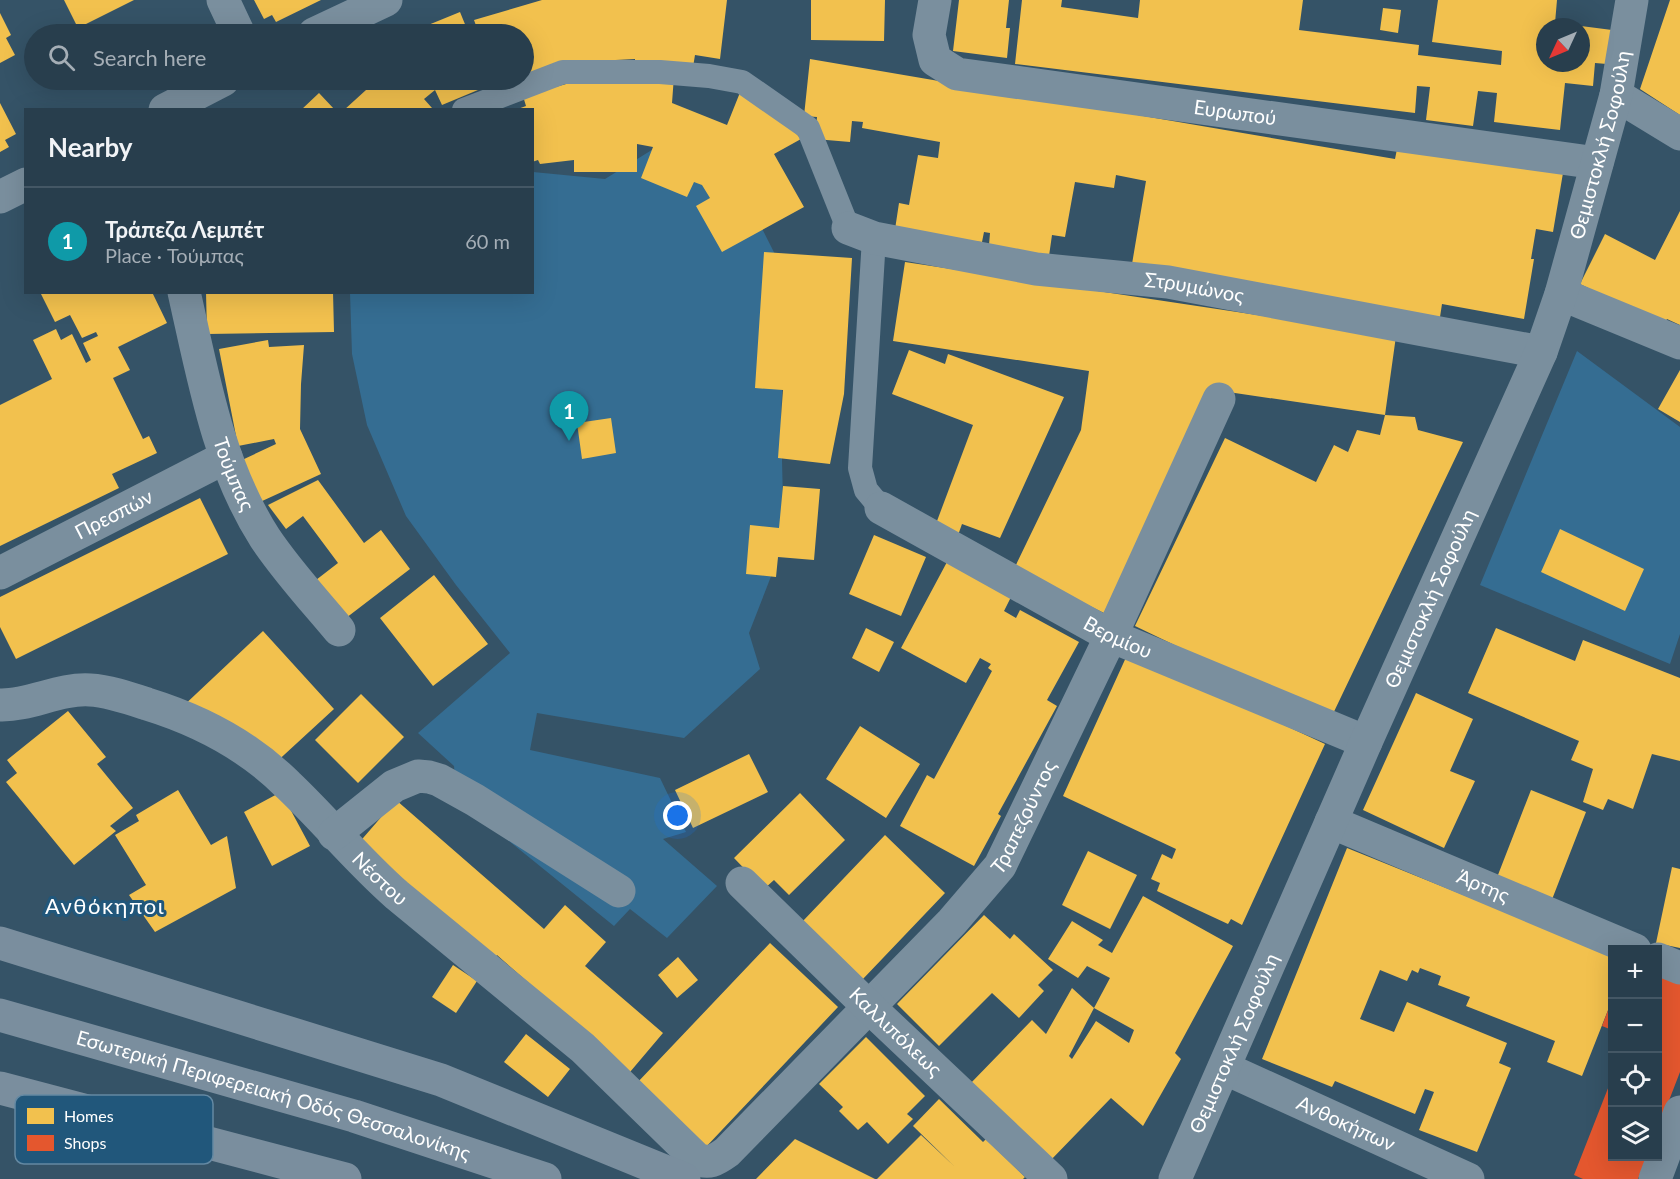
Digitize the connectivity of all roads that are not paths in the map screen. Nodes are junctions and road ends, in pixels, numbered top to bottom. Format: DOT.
graph roads {
  1 [pos="223,0"];
  2 [pos="386,0"];
  3 [pos="935,0"];
  4 [pos="1632,0"];
  5 [pos="234,24"];
  6 [pos="335,24"];
  7 [pos="534,83"];
  8 [pos="203,90"];
  9 [pos="516,90"];
  10 [pos="1616,95"];
  11 [pos="169,108"];
  12 [pos="469,108"];
  13 [pos="1680,134"];
  14 [pos="1597,163"];
  15 [pos="24,185"];
  16 [pos="0,197"];
  17 [pos="861,233"];
  18 [pos="184,294"];
  19 [pos="1561,294"];
  20 [pos="1680,343"];
  21 [pos="1541,352"];
  22 [pos="1219,399"];
  23 [pos="226,457"];
  24 [pos="881,508"];
  25 [pos="0,573"];
  26 [pos="339,630"];
  27 [pos="1111,636"];
  28 [pos="0,705"];
  29 [pos="1366,742"];
  30 [pos="1331,822"];
  31 [pos="334,834"];
  32 [pos="742,883"];
  33 [pos="619,891"];
  34 [pos="0,943"];
  35 [pos="1623,945"];
  36 [pos="1662,961"];
  37 [pos="1680,968"];
  38 [pos="868,1007"];
  39 [pos="0,1015"];
  40 [pos="1224,1068"];
  41 [pos="0,1088"];
  42 [pos="27,1095"];
  43 [pos="1680,1112"];
  44 [pos="213,1144"];
  45 [pos="718,1159"];
  46 [pos="345,1179"];
  47 [pos="545,1179"];
  48 [pos="684,1179"];
  49 [pos="1051,1179"];
  50 [pos="1175,1179"];
  51 [pos="1468,1179"];
  52 [pos="1655,1179"];
  1 -- 5 [label="street"];
  2 -- 6 [label="street"];
  3 -- 14 [label="street, Ευρωπού"];
  4 -- 10 [label="street, Θεμιστοκλή Σοφούλη"];
  7 -- 17 [label="lane"];
  8 -- 11 [label="street"];
  9 -- 12 [label="lane"];
  10 -- 13 [label="street"];
  10 -- 14 [label="street, Θεμιστοκλή Σοφούλη"];
  14 -- 19 [label="street, Θεμιστοκλή Σοφούλη"];
  15 -- 16 [label="street"];
  17 -- 21 [label="street, Στρυμώνος"];
  17 -- 24 [label="lane"];
  18 -- 23 [label="street, Τούμπας"];
  19 -- 20 [label="street"];
  19 -- 21 [label="street, Θεμιστοκλή Σοφούλη"];
  21 -- 29 [label="street, Θεμιστοκλή Σοφούλη"];
  22 -- 27 [label="street, Τραπεζούντος"];
  23 -- 25 [label="street, Πρεσπών"];
  23 -- 26 [label="street, Τούμπας"];
  24 -- 27 [label="street, Βερμίου"];
  27 -- 29 [label="street, Βερμίου"];
  27 -- 38 [label="street, Τραπεζούντος"];
  28 -- 31 [label="street, Νέστου"];
  29 -- 30 [label="street, Θεμιστοκλή Σοφούλη"];
  30 -- 35 [label="street, Άρτης"];
  30 -- 40 [label="street, Θεμιστοκλή Σοφούλη"];
  31 -- 33 [label="street"];
  31 -- 45 [label="street, Νέστου"];
  32 -- 38 [label="street, Καλλιπόλεως"];
  34 -- 48 [label="highway"];
  36 -- 37 [label="street"];
  38 -- 45 [label="street, Τραπεζούντος"];
  38 -- 49 [label="street, Καλλιπόλεως"];
  39 -- 47 [label="highway, Εσωτερική Περιφερειακή Οδός Θεσσαλονίκης"];
  40 -- 50 [label="street, Θεμιστοκλή Σοφούλη"];
  40 -- 51 [label="street, Ανθοκήπων"];
  41 -- 42 [label="highway"];
  43 -- 52 [label="street"];
  44 -- 46 [label="highway"];
}
